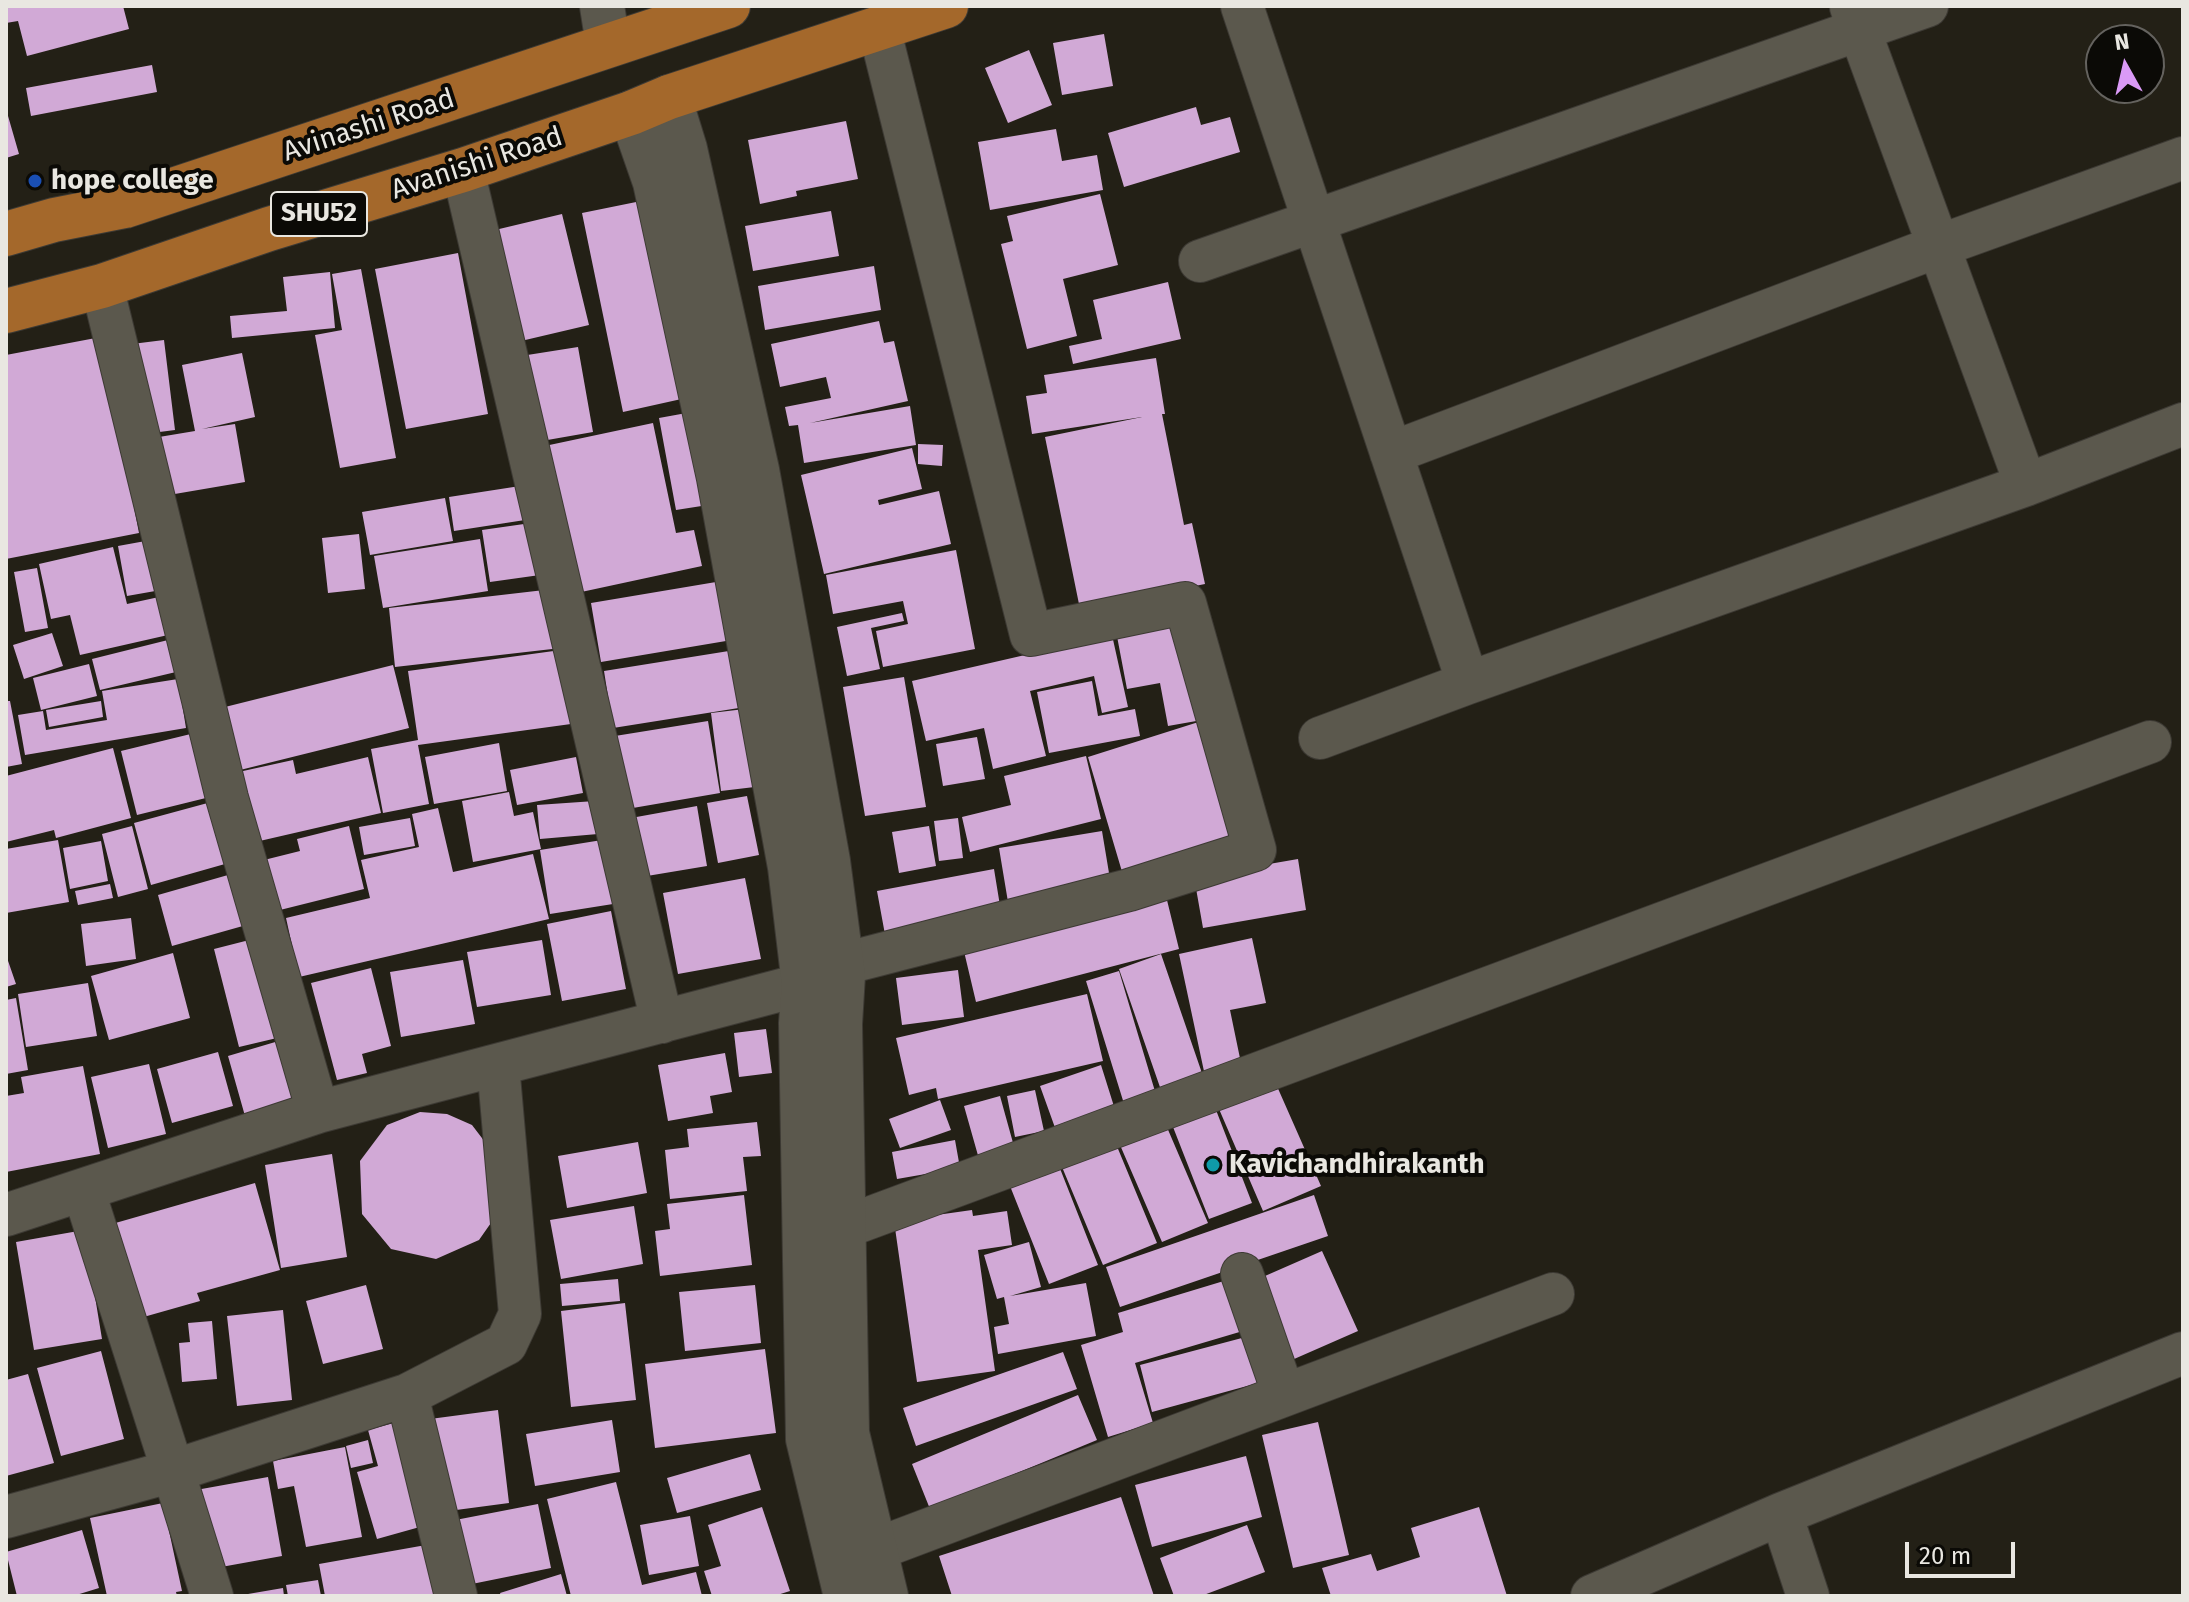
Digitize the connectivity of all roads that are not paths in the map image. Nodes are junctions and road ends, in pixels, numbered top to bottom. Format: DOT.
graph roads {
  1 [pos="728,6"];
  2 [pos="946,6"];
  3 [pos="1242,6"];
  4 [pos="1927,6"];
  5 [pos="1855,18"];
  6 [pos="618,23"];
  7 [pos="879,28"];
  8 [pos="650,105"];
  9 [pos="2183,158"];
  10 [pos="463,170"];
  11 [pos="1314,221"];
  12 [pos="6,234"];
  13 [pos="1939,246"];
  14 [pos="1200,261"];
  15 [pos="102,286"];
  16 [pos="6,311"];
  17 [pos="2183,424"];
  18 [pos="1391,453"];
  19 [pos="2026,485"];
  20 [pos="1468,683"];
  21 [pos="1320,738"];
  22 [pos="2150,742"];
  23 [pos="843,964"];
  24 [pos="804,984"];
  25 [pos="662,1022"];
  26 [pos="498,1065"];
  27 [pos="318,1112"];
  28 [pos="84,1192"];
  29 [pos="6,1215"];
  30 [pos="845,1227"];
  31 [pos="1242,1274"];
  32 [pos="1553,1294"];
  33 [pos="2183,1353"];
  34 [pos="407,1395"];
  35 [pos="1284,1395"];
  36 [pos="173,1471"];
  37 [pos="1781,1514"];
  38 [pos="6,1517"];
  39 [pos="874,1550"];
  40 [pos="212,1596"];
  41 [pos="456,1596"];
  42 [pos="846,1596"];
  43 [pos="886,1596"];
  44 [pos="1592,1596"];
  45 [pos="1808,1596"];
  1 -- 6 [label="main road, Avinashi Road / SHU52"];
  2 -- 7 [label="main road, Avanishi Road / SHU52"];
  3 -- 11 [label="street"];
  4 -- 5 [label="street"];
  5 -- 11 [label="street"];
  5 -- 13 [label="street"];
  6 -- 12 [label="main road, Avinashi Road / SHU52"];
  7 -- 8 [label="main road, Avanishi Road / SHU52"];
  7 -- 23 [label="street"];
  8 -- 10 [label="main road, Avanishi Road / SHU52"];
  8 -- 23 [label="street"];
  8 -- 24 [label="street"];
  9 -- 13 [label="street"];
  10 -- 15 [label="main road, Avanishi Road / SHU52"];
  10 -- 25 [label="street"];
  11 -- 14 [label="street"];
  11 -- 18 [label="street"];
  13 -- 18 [label="street"];
  13 -- 19 [label="street"];
  15 -- 16 [label="main road, Avanishi Road / SHU52"];
  15 -- 27 [label="street"];
  17 -- 19 [label="street"];
  18 -- 20 [label="street"];
  19 -- 20 [label="street"];
  20 -- 21 [label="street"];
  22 -- 30 [label="street"];
  23 -- 24 [label="street"];
  23 -- 30 [label="street"];
  24 -- 25 [label="street"];
  24 -- 42 [label="street"];
  25 -- 26 [label="street"];
  26 -- 27 [label="street"];
  26 -- 34 [label="street"];
  27 -- 28 [label="street"];
  28 -- 29 [label="street"];
  28 -- 36 [label="street"];
  30 -- 39 [label="street"];
  31 -- 35 [label="street"];
  32 -- 35 [label="street"];
  33 -- 37 [label="street"];
  34 -- 36 [label="street"];
  34 -- 41 [label="street"];
  35 -- 39 [label="street"];
  36 -- 38 [label="street"];
  36 -- 40 [label="street"];
  37 -- 44 [label="street"];
  37 -- 45 [label="street"];
  39 -- 43 [label="street"];
}
